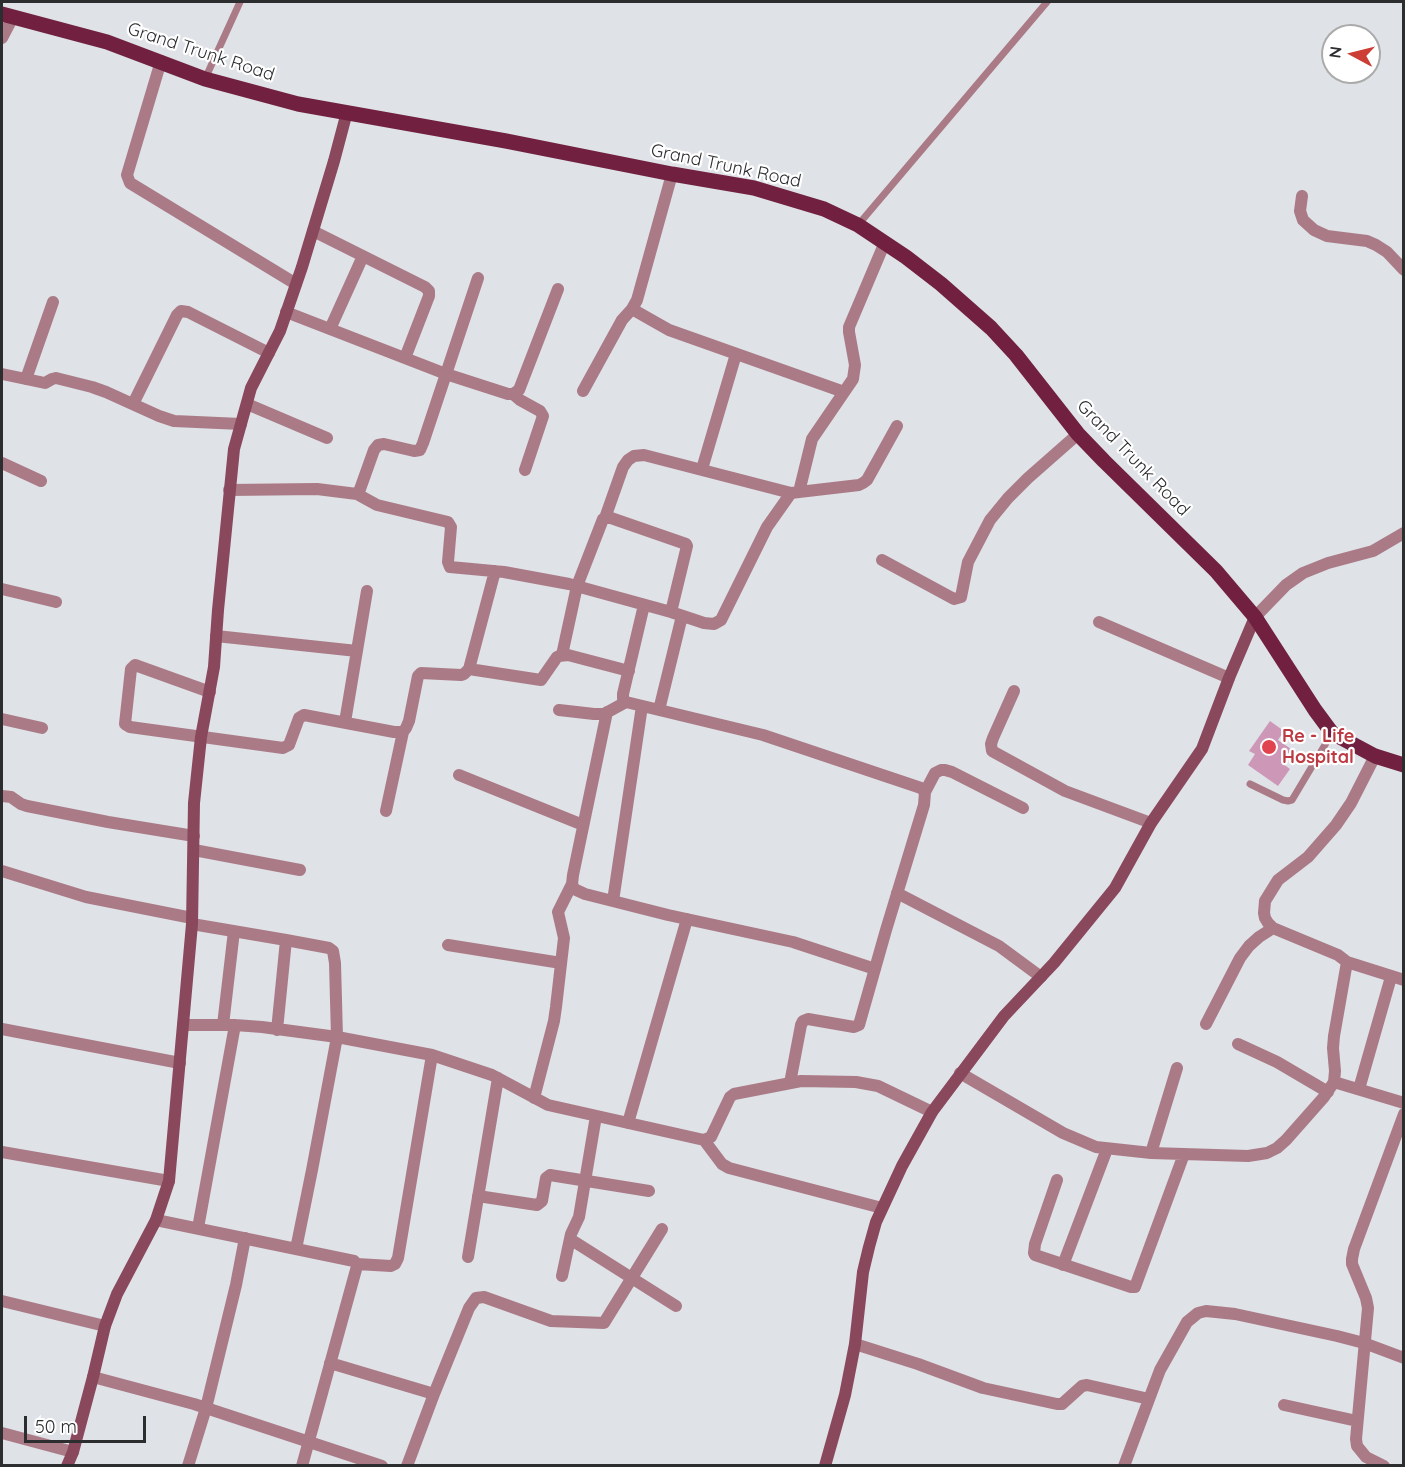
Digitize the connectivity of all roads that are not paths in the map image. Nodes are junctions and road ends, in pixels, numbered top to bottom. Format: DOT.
graph roads {
  1 [pos="240,2"];
  2 [pos="1047,2"];
  3 [pos="7,16"];
  4 [pos="2,38"];
  5 [pos="160,61"];
  6 [pos="205,78"];
  7 [pos="347,112"];
  8 [pos="672,174"];
  9 [pos="1302,196"];
  10 [pos="858,225"];
  11 [pos="313,231"];
  12 [pos="885,242"];
  13 [pos="363,256"];
  14 [pos="1404,270"];
  15 [pos="478,278"];
  16 [pos="296,284"];
  17 [pos="558,289"];
  18 [pos="53,302"];
  19 [pos="632,309"];
  20 [pos="286,312"];
  21 [pos="330,329"];
  22 [pos="269,353"];
  23 [pos="736,354"];
  24 [pos="405,358"];
  25 [pos="2,374"];
  26 [pos="446,374"];
  27 [pos="26,379"];
  28 [pos="583,391"];
  29 [pos="844,392"];
  30 [pos="513,394"];
  31 [pos="133,404"];
  32 [pos="247,404"];
  33 [pos="241,424"];
  34 [pos="897,426"];
  35 [pos="1078,434"];
  36 [pos="327,438"];
  37 [pos="2,463"];
  38 [pos="525,470"];
  39 [pos="702,470"];
  40 [pos="41,481"];
  41 [pos="229,490"];
  42 [pos="795,493"];
  43 [pos="357,494"];
  44 [pos="605,518"];
  45 [pos="1404,533"];
  46 [pos="882,560"];
  47 [pos="495,571"];
  48 [pos="577,586"];
  49 [pos="2,589"];
  50 [pos="367,591"];
  51 [pos="56,602"];
  52 [pos="644,605"];
  53 [pos="677,614"];
  54 [pos="1256,617"];
  55 [pos="1099,622"];
  56 [pos="216,636"];
  57 [pos="357,651"];
  58 [pos="562,655"];
  59 [pos="469,669"];
  60 [pos="629,670"];
  61 [pos="1229,678"];
  62 [pos="1014,691"];
  63 [pos="210,692"];
  64 [pos="626,702"];
  65 [pos="642,706"];
  66 [pos="559,710"];
  67 [pos="659,710"];
  68 [pos="607,712"];
  69 [pos="2,719"];
  70 [pos="345,722"];
  71 [pos="42,728"];
  72 [pos="403,732"];
  73 [pos="1332,733"];
  74 [pos="201,737"];
  75 [pos="1375,756"];
  76 [pos="1404,765"];
  77 [pos="459,775"];
  78 [pos="1250,784"];
  79 [pos="925,792"];
  80 [pos="2,796"];
  81 [pos="1023,808"];
  82 [pos="386,811"];
  83 [pos="1152,823"];
  84 [pos="583,825"];
  85 [pos="194,836"];
  86 [pos="194,850"];
  87 [pos="300,870"];
  88 [pos="2,871"];
  89 [pos="572,884"];
  90 [pos="897,893"];
  91 [pos="613,901"];
  92 [pos="687,920"];
  93 [pos="192,921"];
  94 [pos="1273,927"];
  95 [pos="234,931"];
  96 [pos="286,940"];
  97 [pos="448,945"];
  98 [pos="1347,962"];
  99 [pos="561,963"];
  100 [pos="875,969"];
  101 [pos="1041,977"];
  102 [pos="1397,978"];
  103 [pos="1206,1024"];
  104 [pos="183,1025"];
  105 [pos="229,1025"];
  106 [pos="2,1029"];
  107 [pos="277,1030"];
  108 [pos="337,1037"];
  109 [pos="1238,1044"];
  110 [pos="432,1055"];
  111 [pos="180,1063"];
  112 [pos="1177,1068"];
  113 [pos="960,1073"];
  114 [pos="498,1078"];
  115 [pos="790,1083"];
  116 [pos="1331,1087"];
  117 [pos="1359,1089"];
  118 [pos="534,1098"];
  119 [pos="1404,1102"];
  120 [pos="932,1112"];
  121 [pos="1404,1114"];
  122 [pos="596,1116"];
  123 [pos="628,1123"];
  124 [pos="704,1140"];
  125 [pos="1107,1149"];
  126 [pos="2,1152"];
  127 [pos="1151,1153"];
  128 [pos="1184,1154"];
  129 [pos="1058,1180"];
  130 [pos="169,1181"];
  131 [pos="586,1181"];
  132 [pos="649,1191"];
  133 [pos="477,1196"];
  134 [pos="882,1208"];
  135 [pos="156,1220"];
  136 [pos="198,1228"];
  137 [pos="662,1229"];
  138 [pos="245,1239"];
  139 [pos="570,1239"];
  140 [pos="296,1249"];
  141 [pos="468,1257"];
  142 [pos="357,1264"];
  143 [pos="1063,1265"];
  144 [pos="562,1276"];
  145 [pos="632,1279"];
  146 [pos="2,1301"];
  147 [pos="676,1306"];
  148 [pos="105,1326"];
  149 [pos="1364,1343"];
  150 [pos="855,1344"];
  151 [pos="1404,1358"];
  152 [pos="330,1363"];
  153 [pos="93,1377"];
  154 [pos="434,1394"];
  155 [pos="1149,1399"];
  156 [pos="1284,1405"];
  157 [pos="206,1408"];
  158 [pos="1357,1421"];
  159 [pos="2,1433"];
  160 [pos="308,1441"];
  161 [pos="73,1452"];
  162 [pos="67,1466"];
  163 [pos="188,1466"];
  164 [pos="302,1466"];
  165 [pos="382,1466"];
  166 [pos="407,1466"];
  167 [pos="825,1466"];
  168 [pos="1124,1466"];
  169 [pos="1384,1466"];
  1 -- 6 [label="lane"];
  2 -- 10 [label="lane"];
  3 -- 4 [label="street"];
  3 -- 5 [label="main road, Grand Trunk Road"];
  5 -- 6 [label="main road, Grand Trunk Road"];
  5 -- 16 [label="street"];
  6 -- 7 [label="main road, Grand Trunk Road"];
  7 -- 8 [label="main road, Grand Trunk Road"];
  7 -- 11 [label="street"];
  8 -- 10 [label="main road, Grand Trunk Road"];
  8 -- 19 [label="street"];
  9 -- 14 [label="street"];
  10 -- 12 [label="main road, Grand Trunk Road"];
  11 -- 13 [label="street"];
  11 -- 16 [label="street"];
  12 -- 29 [label="street"];
  12 -- 35 [label="main road, Grand Trunk Road"];
  13 -- 21 [label="street"];
  13 -- 24 [label="street"];
  15 -- 26 [label="street"];
  16 -- 20 [label="street"];
  17 -- 30 [label="street"];
  18 -- 27 [label="street"];
  19 -- 23 [label="street"];
  19 -- 28 [label="street"];
  20 -- 21 [label="street"];
  20 -- 22 [label="street"];
  21 -- 24 [label="street"];
  22 -- 31 [label="street"];
  22 -- 32 [label="street"];
  23 -- 29 [label="street"];
  23 -- 39 [label="street"];
  24 -- 26 [label="street"];
  25 -- 27 [label="street"];
  26 -- 30 [label="street"];
  26 -- 43 [label="street"];
  27 -- 31 [label="street"];
  29 -- 42 [label="street"];
  30 -- 38 [label="street"];
  31 -- 33 [label="street"];
  32 -- 33 [label="street"];
  32 -- 36 [label="street"];
  33 -- 41 [label="street"];
  34 -- 42 [label="street"];
  35 -- 46 [label="street"];
  35 -- 54 [label="main road, Grand Trunk Road"];
  37 -- 40 [label="street"];
  39 -- 42 [label="street"];
  39 -- 44 [label="street"];
  41 -- 43 [label="street"];
  41 -- 56 [label="street"];
  42 -- 53 [label="street"];
  43 -- 47 [label="street"];
  44 -- 48 [label="street"];
  44 -- 53 [label="street"];
  45 -- 54 [label="street"];
  47 -- 48 [label="street"];
  47 -- 59 [label="street"];
  48 -- 52 [label="street"];
  48 -- 58 [label="street"];
  49 -- 51 [label="street"];
  50 -- 57 [label="street"];
  52 -- 53 [label="street"];
  52 -- 60 [label="street"];
  53 -- 67 [label="street"];
  54 -- 61 [label="street"];
  54 -- 73 [label="main road, Grand Trunk Road"];
  55 -- 61 [label="street"];
  56 -- 57 [label="street"];
  56 -- 63 [label="street"];
  57 -- 70 [label="street"];
  58 -- 59 [label="street"];
  58 -- 60 [label="street"];
  59 -- 72 [label="street"];
  60 -- 64 [label="street"];
  61 -- 83 [label="street"];
  62 -- 83 [label="street"];
  63 -- 74 [label="street"];
  63 -- 74 [label="street"];
  64 -- 65 [label="street"];
  64 -- 68 [label="street"];
  65 -- 67 [label="street"];
  65 -- 91 [label="street"];
  66 -- 68 [label="street"];
  67 -- 79 [label="street"];
  68 -- 84 [label="street"];
  69 -- 71 [label="street"];
  70 -- 72 [label="street"];
  70 -- 74 [label="street"];
  72 -- 82 [label="street"];
  73 -- 75 [label="main road, Grand Trunk Road"];
  73 -- 78 [label="lane"];
  74 -- 85 [label="street"];
  75 -- 76 [label="main road, Grand Trunk Road"];
  75 -- 94 [label="street"];
  77 -- 84 [label="street"];
  79 -- 81 [label="street"];
  79 -- 90 [label="street"];
  80 -- 85 [label="street"];
  83 -- 101 [label="street"];
  84 -- 89 [label="street"];
  85 -- 86 [label="street"];
  86 -- 87 [label="street"];
  86 -- 93 [label="street"];
  88 -- 93 [label="street"];
  89 -- 91 [label="street"];
  89 -- 99 [label="street"];
  90 -- 100 [label="street"];
  90 -- 101 [label="street"];
  91 -- 92 [label="street"];
  92 -- 100 [label="street"];
  92 -- 123 [label="street"];
  93 -- 95 [label="street"];
  93 -- 104 [label="street"];
  94 -- 98 [label="street"];
  94 -- 103 [label="street"];
  95 -- 96 [label="street"];
  95 -- 105 [label="street"];
  96 -- 107 [label="street"];
  96 -- 108 [label="street"];
  97 -- 99 [label="street"];
  98 -- 102 [label="street"];
  98 -- 116 [label="street"];
  99 -- 118 [label="street"];
  100 -- 115 [label="street"];
  101 -- 113 [label="street"];
  102 -- 117 [label="street"];
  104 -- 105 [label="street"];
  104 -- 111 [label="street"];
  105 -- 107 [label="street"];
  105 -- 136 [label="street"];
  106 -- 111 [label="street"];
  107 -- 108 [label="street"];
  108 -- 110 [label="street"];
  108 -- 140 [label="street"];
  109 -- 116 [label="street"];
  110 -- 114 [label="street"];
  110 -- 142 [label="street"];
  111 -- 130 [label="street"];
  112 -- 127 [label="street"];
  113 -- 120 [label="street"];
  113 -- 125 [label="street"];
  114 -- 118 [label="street"];
  114 -- 133 [label="street"];
  115 -- 120 [label="street"];
  115 -- 124 [label="street"];
  116 -- 117 [label="street"];
  116 -- 128 [label="street"];
  117 -- 119 [label="street"];
  118 -- 122 [label="street"];
  120 -- 134 [label="street"];
  121 -- 149 [label="street"];
  122 -- 123 [label="street"];
  122 -- 131 [label="street"];
  123 -- 124 [label="street"];
  124 -- 134 [label="street"];
  125 -- 127 [label="street"];
  125 -- 143 [label="street"];
  126 -- 130 [label="street"];
  127 -- 128 [label="street"];
  128 -- 143 [label="street"];
  129 -- 143 [label="street"];
  130 -- 135 [label="street"];
  131 -- 132 [label="street"];
  131 -- 133 [label="street"];
  131 -- 139 [label="street"];
  133 -- 141 [label="street"];
  134 -- 150 [label="street"];
  135 -- 136 [label="street"];
  135 -- 148 [label="street"];
  136 -- 138 [label="street"];
  137 -- 145 [label="street"];
  138 -- 140 [label="street"];
  138 -- 157 [label="street"];
  139 -- 144 [label="street"];
  139 -- 145 [label="street"];
  140 -- 142 [label="street"];
  142 -- 152 [label="street"];
  145 -- 147 [label="street"];
  145 -- 154 [label="street"];
  146 -- 148 [label="street"];
  148 -- 153 [label="street"];
  149 -- 151 [label="street"];
  149 -- 155 [label="street"];
  149 -- 158 [label="street"];
  150 -- 155 [label="street"];
  150 -- 167 [label="street"];
  152 -- 154 [label="street"];
  152 -- 160 [label="street"];
  153 -- 157 [label="street"];
  153 -- 161 [label="street"];
  154 -- 166 [label="street"];
  155 -- 168 [label="street"];
  156 -- 158 [label="street"];
  157 -- 160 [label="street"];
  157 -- 163 [label="street"];
  158 -- 169 [label="street"];
  159 -- 161 [label="street"];
  160 -- 164 [label="street"];
  160 -- 165 [label="street"];
  161 -- 162 [label="street"];
}
